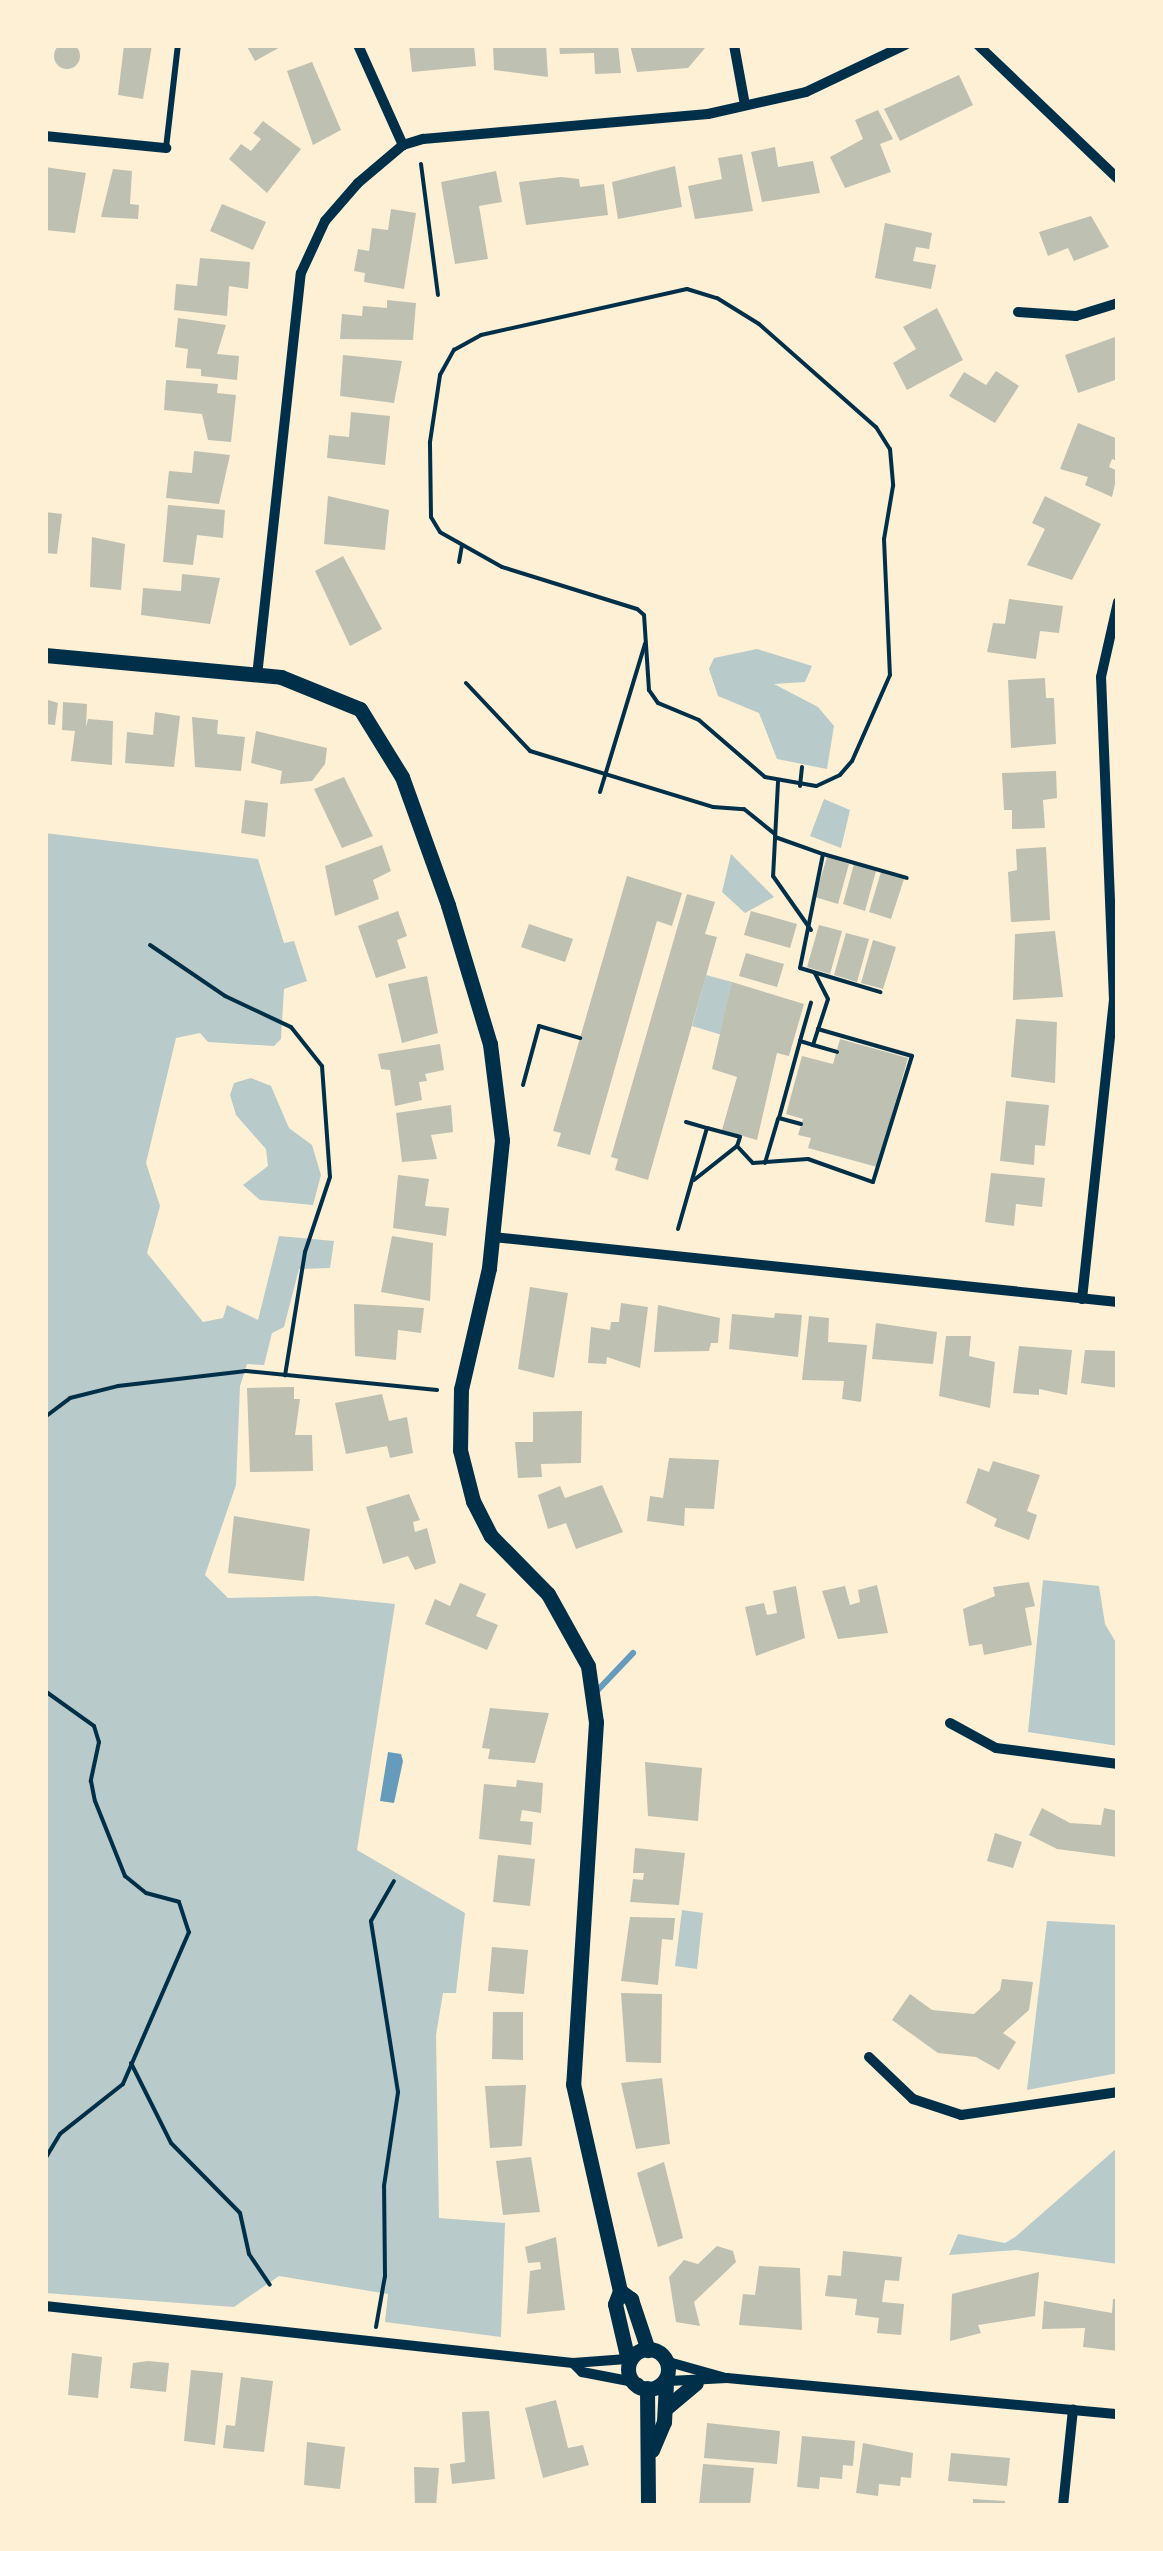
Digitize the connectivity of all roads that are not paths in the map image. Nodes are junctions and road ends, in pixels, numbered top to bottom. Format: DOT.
graph roads {
  1 [pos="178,45"];
  2 [pos="358,45"];
  3 [pos="734,45"];
  4 [pos="905,45"];
  5 [pos="978,45"];
  6 [pos="744,105"];
  7 [pos="45,136"];
  8 [pos="403,146"];
  9 [pos="166,148"];
  10 [pos="1118,179"];
  11 [pos="1118,303"];
  12 [pos="1018,312"];
  13 [pos="1118,602"];
  14 [pos="45,655"];
  15 [pos="257,676"];
  16 [pos="1115,1041"];
  17 [pos="493,1237"];
  18 [pos="1082,1299"];
  19 [pos="1118,1302"];
  20 [pos="950,1723"];
  21 [pos="1118,1764"];
  22 [pos="869,2057"];
  23 [pos="1118,2092"];
  24 [pos="620,2292"];
  25 [pos="45,2306"];
  26 [pos="648,2350"];
  27 [pos="627,2357"];
  28 [pos="665,2361"];
  29 [pos="572,2363"];
  30 [pos="727,2378"];
  31 [pos="696,2383"];
  32 [pos="667,2384"];
  33 [pos="643,2386"];
  34 [pos="666,2408"];
  35 [pos="1074,2410"];
  36 [pos="1118,2414"];
  37 [pos="652,2450"];
  38 [pos="648,2506"];
  39 [pos="1063,2506"];
  1 -- 9 [label="lane"];
  2 -- 8 [label="street"];
  3 -- 6 [label="street"];
  4 -- 6 [label="street"];
  5 -- 10 [label="street"];
  6 -- 8 [label="street"];
  7 -- 9 [label="street"];
  8 -- 15 [label="street"];
  11 -- 12 [label="street"];
  13 -- 16 [label="street"];
  14 -- 15 [label="street"];
  15 -- 17 [label="street"];
  16 -- 18 [label="street"];
  17 -- 18 [label="street"];
  17 -- 24 [label="street"];
  18 -- 19 [label="street"];
  20 -- 21 [label="street"];
  22 -- 23 [label="street"];
  24 -- 26 [label="street"];
  24 -- 27 [label="street"];
  25 -- 29 [label="street"];
  26 -- 27 [label="street"];
  26 -- 28 [label="street"];
  27 -- 29 [label="street"];
  27 -- 33 [label="street"];
  28 -- 30 [label="street"];
  28 -- 32 [label="street"];
  29 -- 33 [label="street"];
  30 -- 31 [label="street"];
  30 -- 35 [label="street"];
  31 -- 32 [label="street"];
  31 -- 34 [label="street"];
  32 -- 33 [label="street"];
  32 -- 34 [label="street"];
  33 -- 37 [label="street"];
  34 -- 37 [label="street"];
  35 -- 36 [label="street"];
  35 -- 39 [label="street"];
  37 -- 38 [label="street"];
}
